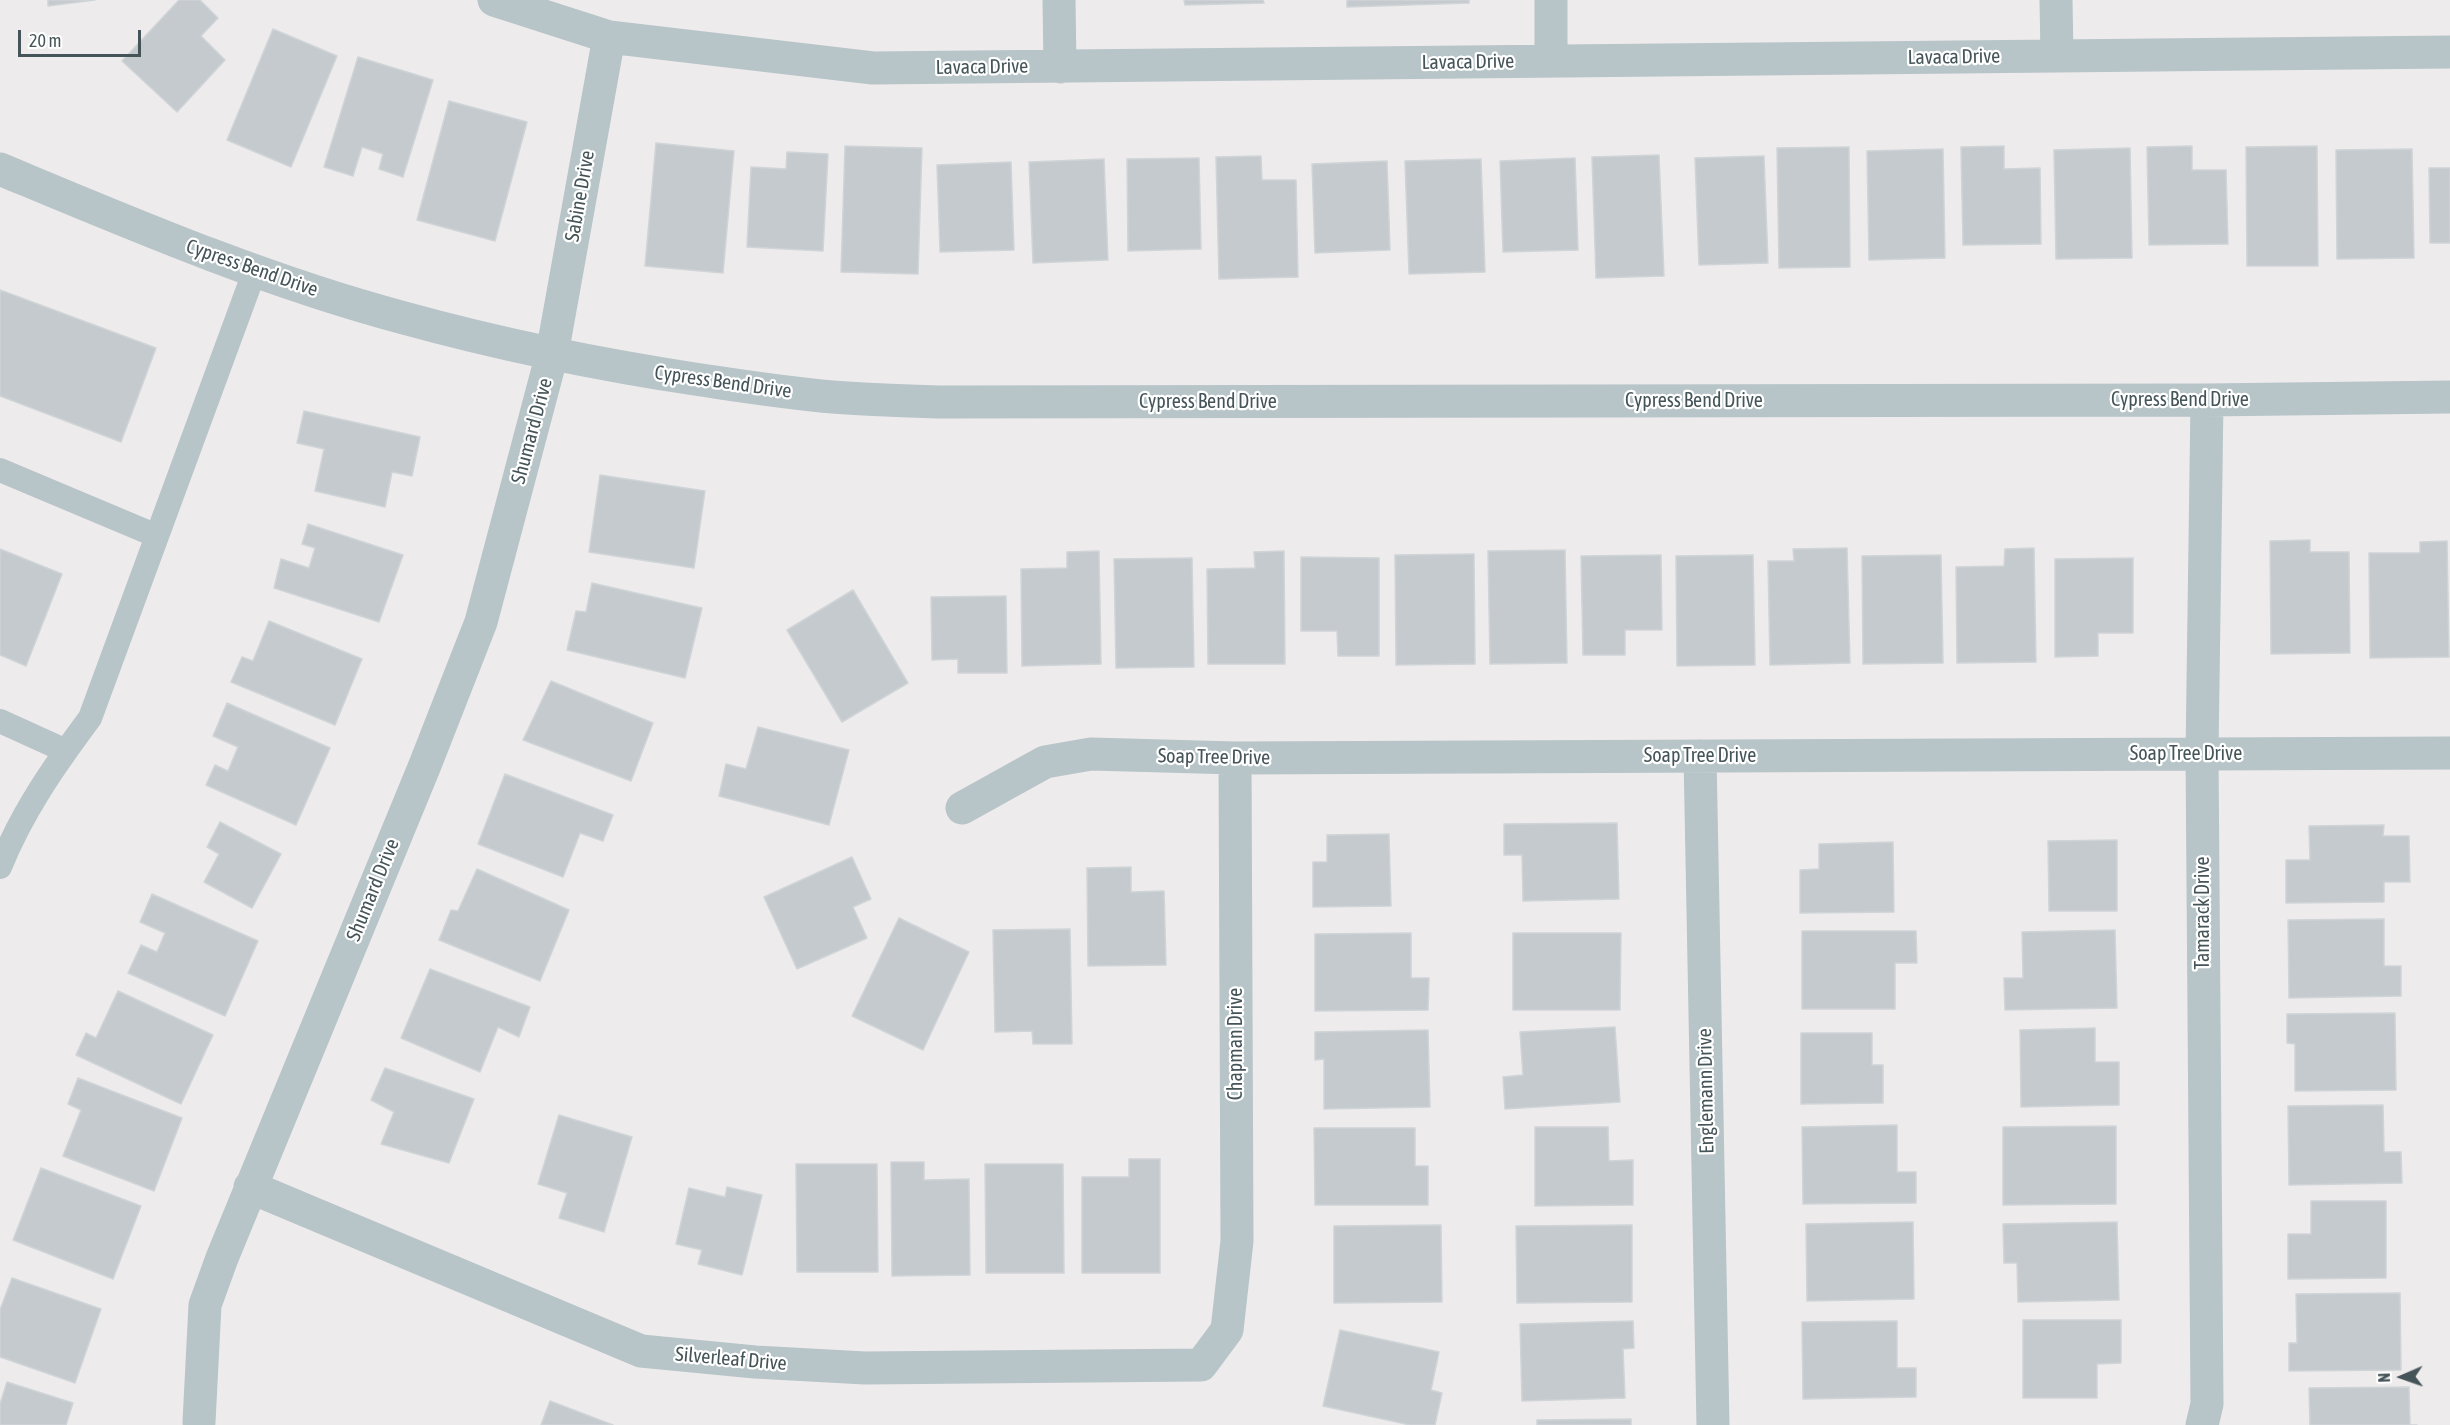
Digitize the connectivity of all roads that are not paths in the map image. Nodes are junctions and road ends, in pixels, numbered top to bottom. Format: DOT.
graph roads {
  1 [pos="494,0"];
  2 [pos="1059,0"];
  3 [pos="1551,0"];
  4 [pos="2056,0"];
  5 [pos="609,37"];
  6 [pos="2450,52"];
  7 [pos="2057,56"];
  8 [pos="1551,62"];
  9 [pos="1060,67"];
  10 [pos="0,169"];
  11 [pos="255,270"];
  12 [pos="552,354"];
  13 [pos="2450,397"];
  14 [pos="2207,400"];
  15 [pos="0,470"];
  16 [pos="158,536"];
  17 [pos="0,721"];
  18 [pos="66,751"];
  19 [pos="2450,753"];
  20 [pos="2202,754"];
  21 [pos="1700,756"];
  22 [pos="1235,758"];
  23 [pos="962,808"];
  24 [pos="0,867"];
  25 [pos="250,1187"];
  26 [pos="1227,1330"];
  27 [pos="199,1422"];
  28 [pos="1713,1425"];
  29 [pos="2202,1425"];
  1 -- 5 [label="street, Lavaca Drive"];
  2 -- 9 [label="street"];
  3 -- 8 [label="street"];
  4 -- 7 [label="street"];
  5 -- 9 [label="street, Lavaca Drive"];
  5 -- 12 [label="street, Sabine Drive"];
  6 -- 7 [label="street, Lavaca Drive"];
  7 -- 8 [label="street, Lavaca Drive"];
  8 -- 9 [label="street, Lavaca Drive"];
  10 -- 11 [label="street, Cypress Bend Drive"];
  11 -- 12 [label="street, Cypress Bend Drive"];
  11 -- 16 [label="lane"];
  12 -- 14 [label="street, Cypress Bend Drive"];
  12 -- 25 [label="street, Shumard Drive"];
  13 -- 14 [label="street, Cypress Bend Drive"];
  14 -- 20 [label="street, Tamarack Drive"];
  15 -- 16 [label="lane"];
  16 -- 18 [label="lane"];
  17 -- 18 [label="lane"];
  18 -- 24 [label="lane"];
  19 -- 20 [label="street, Soap Tree Drive"];
  20 -- 21 [label="street, Soap Tree Drive"];
  20 -- 29 [label="street, Tamarack Drive"];
  21 -- 22 [label="street, Soap Tree Drive"];
  21 -- 28 [label="street, Englemann Drive"];
  22 -- 23 [label="street, Soap Tree Drive"];
  22 -- 26 [label="street, Chapman Drive"];
  25 -- 26 [label="street, Silverleaf Drive"];
  25 -- 27 [label="street, Shumard Drive"];
}
